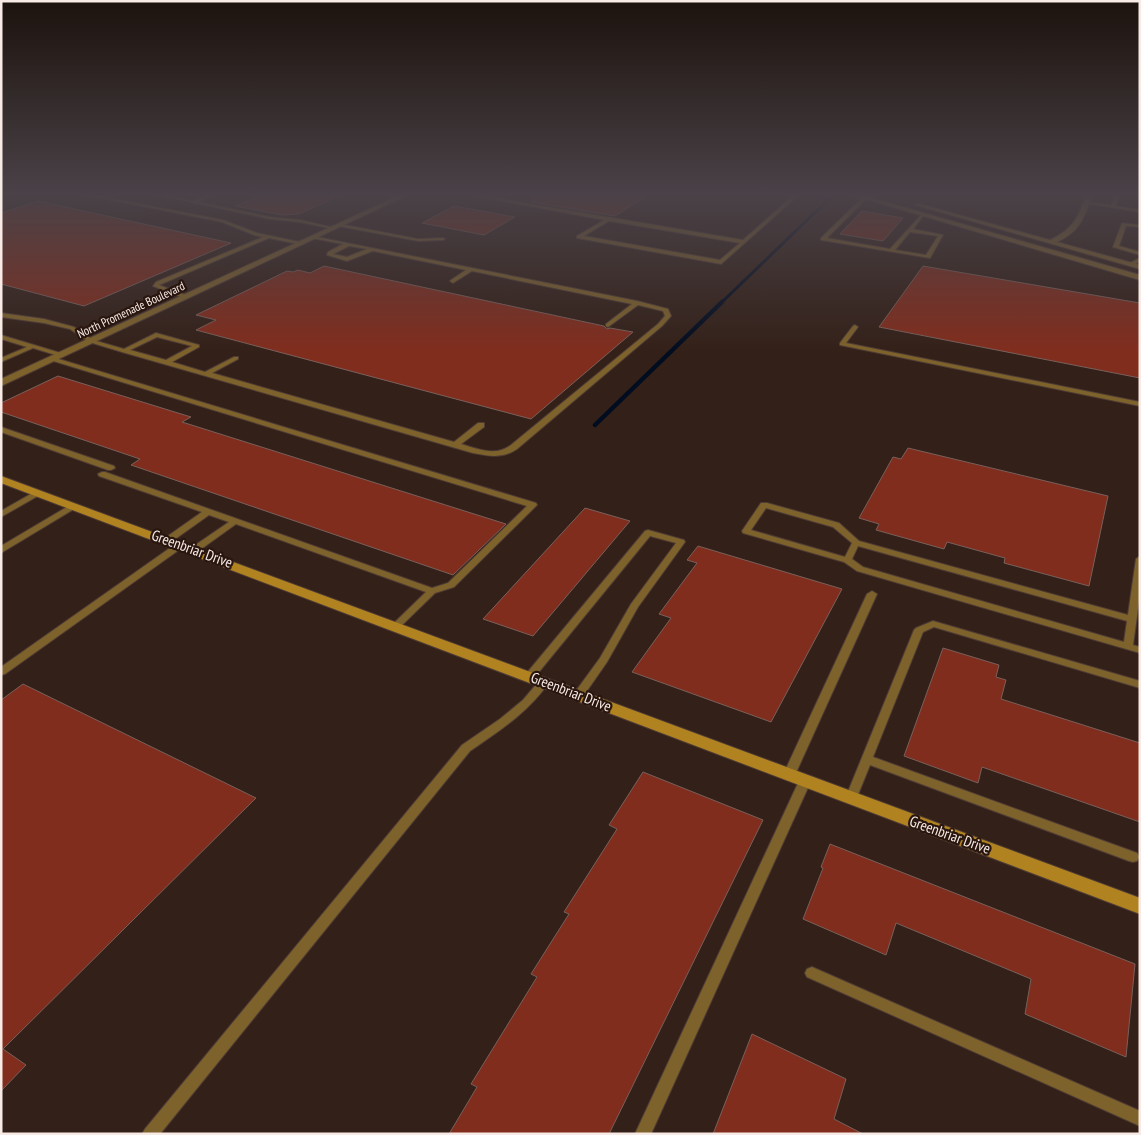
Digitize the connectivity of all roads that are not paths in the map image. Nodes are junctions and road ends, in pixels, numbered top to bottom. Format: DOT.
graph roads {
  1 [pos="242,247"];
  2 [pos="293,247"];
  3 [pos="342,247"];
  4 [pos="362,247"];
  5 [pos="632,247"];
  6 [pos="738,247"];
  7 [pos="873,247"];
  8 [pos="895,247"];
  9 [pos="934,247"];
  10 [pos="1033,247"];
  11 [pos="1069,247"];
  12 [pos="1116,247"];
  13 [pos="1036,248"];
  14 [pos="372,249"];
  15 [pos="892,250"];
  16 [pos="1140,254"];
  17 [pos="1140,260"];
  18 [pos="1131,264"];
  19 [pos="1140,267"];
  20 [pos="471,269"];
  21 [pos="1140,278"];
  22 [pos="453,280"];
  23 [pos="186,297"];
  24 [pos="637,303"];
  25 [pos="1,316"];
  26 [pos="608,325"];
  27 [pos="855,327"];
  28 [pos="1,337"];
  29 [pos="91,341"];
  30 [pos="33,346"];
  31 [pos="124,351"];
  32 [pos="62,354"];
  33 [pos="236,358"];
  34 [pos="52,359"];
  35 [pos="1,360"];
  36 [pos="166,363"];
  37 [pos="206,374"];
  38 [pos="1,383"];
  39 [pos="1140,404"];
  40 [pos="481,425"];
  41 [pos="1,429"];
  42 [pos="455,445"];
  43 [pos="111,468"];
  44 [pos="102,474"];
  45 [pos="1,479"];
  46 [pos="39,493"];
  47 [pos="75,506"];
  48 [pos="209,512"];
  49 [pos="1,515"];
  50 [pos="235,521"];
  51 [pos="856,543"];
  52 [pos="180,545"];
  53 [pos="1,550"];
  54 [pos="847,560"];
  55 [pos="1140,560"];
  56 [pos="432,591"];
  57 [pos="872,594"];
  58 [pos="1132,619"];
  59 [pos="396,626"];
  60 [pos="1128,647"];
  61 [pos="1140,650"];
  62 [pos="1,672"];
  63 [pos="530,676"];
  64 [pos="544,682"];
  65 [pos="1140,685"];
  66 [pos="578,695"];
  67 [pos="867,759"];
  68 [pos="789,775"];
  69 [pos="805,781"];
  70 [pos="851,798"];
  71 [pos="1133,857"];
  72 [pos="1140,906"];
  73 [pos="812,973"];
  74 [pos="1140,1119"];
  75 [pos="150,1134"];
  76 [pos="643,1134"];
  1 -- 23 [label="lane"];
  2 -- 23 [label="street, North Promenade Boulevard"];
  3 -- 14 [label="lane"];
  4 -- 14 [label="lane"];
  5 -- 6 [label="lane"];
  7 -- 15 [label="lane"];
  8 -- 15 [label="lane"];
  9 -- 15 [label="lane"];
  10 -- 13 [label="street"];
  11 -- 18 [label="street"];
  12 -- 16 [label="lane"];
  13 -- 21 [label="street"];
  14 -- 20 [label="lane"];
  17 -- 18 [label="lane"];
  18 -- 19 [label="street"];
  20 -- 22 [label="lane"];
  20 -- 24 [label="lane"];
  23 -- 29 [label="street, North Promenade Boulevard"];
  24 -- 26 [label="lane"];
  24 -- 42 [label="lane"];
  25 -- 29 [label="lane"];
  27 -- 39 [label="lane"];
  28 -- 30 [label="lane"];
  29 -- 31 [label="lane"];
  29 -- 32 [label="street, North Promenade Boulevard"];
  30 -- 32 [label="lane"];
  30 -- 35 [label="lane"];
  31 -- 36 [label="lane"];
  31 -- 36 [label="lane"];
  32 -- 34 [label="street, North Promenade Boulevard"];
  33 -- 37 [label="lane"];
  34 -- 38 [label="street, North Promenade Boulevard"];
  34 -- 56 [label="lane"];
  36 -- 37 [label="lane"];
  37 -- 42 [label="lane"];
  40 -- 42 [label="lane"];
  41 -- 43 [label="lane"];
  44 -- 48 [label="lane"];
  45 -- 46 [label="street, Greenbriar Drive"];
  46 -- 47 [label="street, Greenbriar Drive"];
  46 -- 49 [label="lane"];
  47 -- 52 [label="street, Greenbriar Drive"];
  47 -- 53 [label="lane"];
  48 -- 50 [label="lane"];
  48 -- 52 [label="lane"];
  50 -- 52 [label="lane"];
  50 -- 56 [label="lane"];
  51 -- 54 [label="lane"];
  51 -- 54 [label="lane"];
  51 -- 58 [label="lane"];
  52 -- 59 [label="street, Greenbriar Drive"];
  52 -- 62 [label="lane"];
  54 -- 60 [label="lane"];
  55 -- 58 [label="lane"];
  56 -- 59 [label="lane"];
  57 -- 68 [label="lane"];
  58 -- 60 [label="lane"];
  59 -- 63 [label="street, Greenbriar Drive"];
  60 -- 61 [label="lane"];
  63 -- 64 [label="street, Greenbriar Drive"];
  63 -- 66 [label="lane"];
  64 -- 66 [label="street, Greenbriar Drive"];
  64 -- 75 [label="lane"];
  65 -- 67 [label="lane"];
  66 -- 68 [label="street, Greenbriar Drive"];
  67 -- 70 [label="lane"];
  67 -- 71 [label="lane"];
  68 -- 69 [label="street, Greenbriar Drive"];
  69 -- 70 [label="street, Greenbriar Drive"];
  69 -- 76 [label="lane"];
  70 -- 72 [label="street, Greenbriar Drive"];
  73 -- 74 [label="lane"];
}
